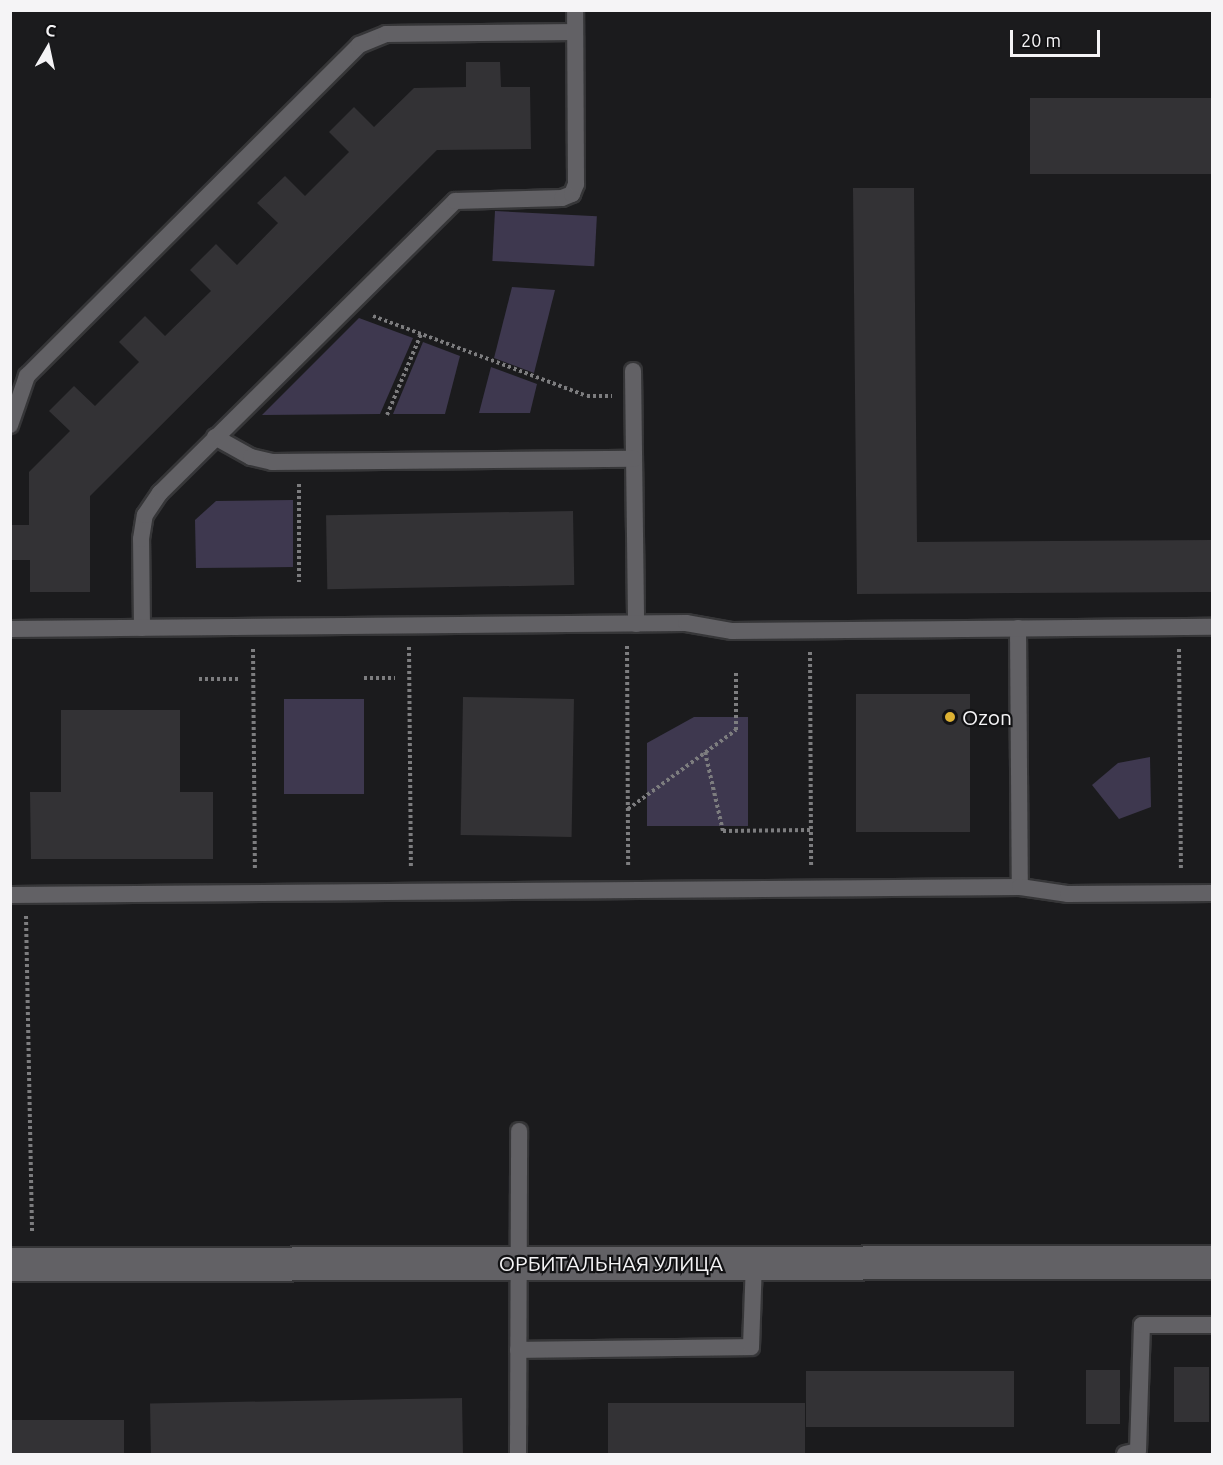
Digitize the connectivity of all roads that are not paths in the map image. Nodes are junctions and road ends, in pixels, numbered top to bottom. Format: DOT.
graph roads {
  1 [pos="575,10"];
  2 [pos="575,32"];
  3 [pos="633,372"];
  4 [pos="10,424"];
  5 [pos="215,437"];
  6 [pos="634,459"];
  7 [pos="631,624"];
  8 [pos="1212,627"];
  9 [pos="10,628"];
  10 [pos="142,628"];
  11 [pos="1018,628"];
  12 [pos="1020,887"];
  13 [pos="1212,893"];
  14 [pos="18,895"];
  15 [pos="519,1131"];
  16 [pos="1212,1262"];
  17 [pos="754,1263"];
  18 [pos="22,1264"];
  19 [pos="518,1264"];
  20 [pos="1212,1325"];
  21 [pos="518,1350"];
  22 [pos="518,1455"];
  23 [pos="1125,1455"];
  1 -- 2 [label="lane"];
  2 -- 4 [label="lane"];
  2 -- 5 [label="lane"];
  3 -- 6 [label="lane"];
  5 -- 6 [label="lane"];
  5 -- 10 [label="lane"];
  6 -- 7 [label="lane"];
  7 -- 10 [label="lane"];
  7 -- 11 [label="lane"];
  8 -- 11 [label="lane"];
  9 -- 10 [label="lane"];
  11 -- 12 [label="lane"];
  12 -- 13 [label="lane"];
  12 -- 14 [label="lane"];
  15 -- 19 [label="lane"];
  16 -- 17 [label="street, ОРБИТАЛЬНАЯ УЛИЦА"];
  17 -- 19 [label="street, ОРБИТАЛЬНАЯ УЛИЦА"];
  17 -- 21 [label="lane"];
  18 -- 19 [label="street, ОРБИТАЛЬНАЯ УЛИЦА"];
  19 -- 21 [label="lane"];
  20 -- 23 [label="lane"];
  21 -- 22 [label="lane"];
}
